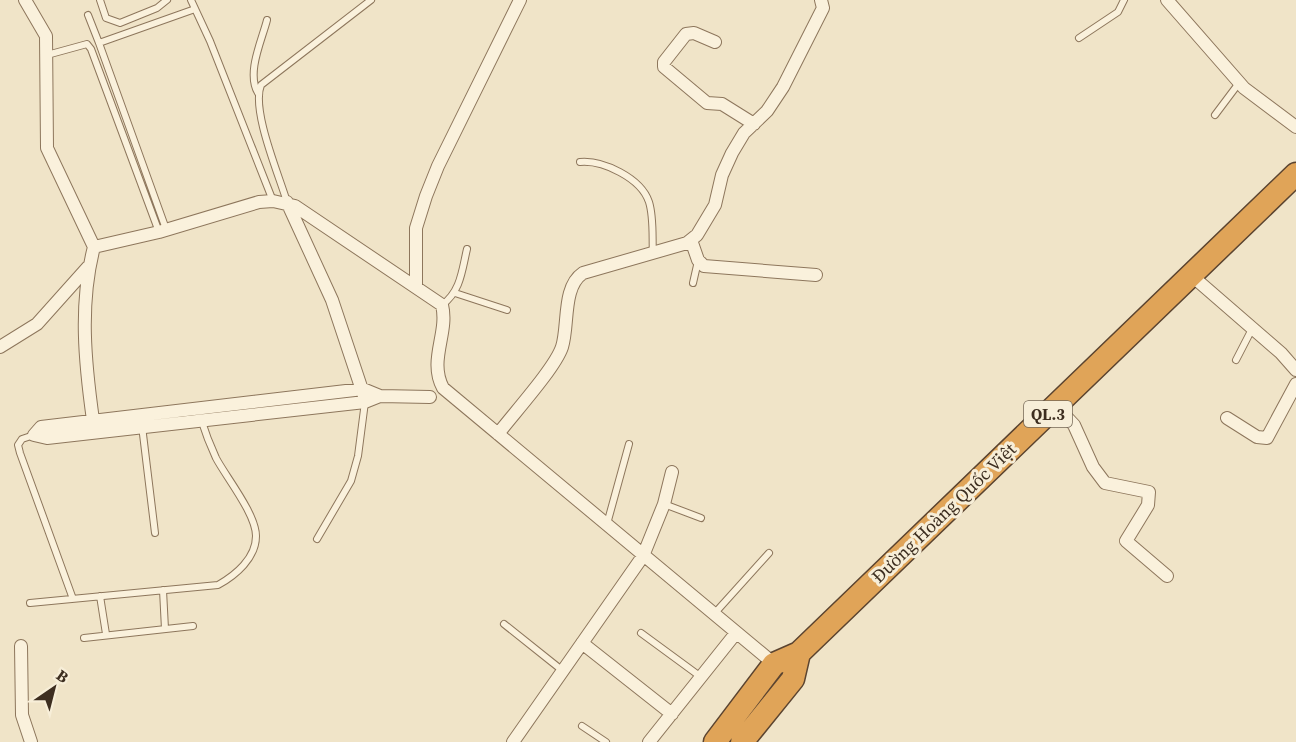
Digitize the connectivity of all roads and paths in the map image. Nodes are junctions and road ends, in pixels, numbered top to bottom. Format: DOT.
graph roads {
  1 [pos="25,0"];
  2 [pos="100,0"];
  3 [pos="167,0"];
  4 [pos="191,0"];
  5 [pos="371,0"];
  6 [pos="520,0"];
  7 [pos="821,0"];
  8 [pos="1125,0"];
  9 [pos="1167,0"];
  10 [pos="195,9"];
  11 [pos="88,15"];
  12 [pos="141,15"];
  13 [pos="267,20"];
  14 [pos="144,27"];
  15 [pos="1079,38"];
  16 [pos="99,42"];
  17 [pos="715,42"];
  18 [pos="46,56"];
  19 [pos="1239,83"];
  20 [pos="258,93"];
  21 [pos="1215,116"];
  22 [pos="754,124"];
  23 [pos="1296,127"];
  24 [pos="580,162"];
  25 [pos="1294,182"];
  26 [pos="273,201"];
  27 [pos="287,202"];
  28 [pos="162,231"];
  29 [pos="692,240"];
  30 [pos="94,247"];
  31 [pos="467,249"];
  32 [pos="653,254"];
  33 [pos="698,260"];
  34 [pos="89,266"];
  35 [pos="816,274"];
  36 [pos="1191,275"];
  37 [pos="693,283"];
  38 [pos="416,285"];
  39 [pos="455,293"];
  40 [pos="442,305"];
  41 [pos="507,310"];
  42 [pos="1252,329"];
  43 [pos="0,347"];
  44 [pos="1236,360"];
  45 [pos="1296,370"];
  46 [pos="1296,384"];
  47 [pos="364,395"];
  48 [pos="440,397"];
  49 [pos="1056,406"];
  50 [pos="197,407"];
  51 [pos="1227,418"];
  52 [pos="93,420"];
  53 [pos="141,420"];
  54 [pos="201,420"];
  55 [pos="498,434"];
  56 [pos="34,435"];
  57 [pos="629,444"];
  58 [pos="672,472"];
  59 [pos="664,504"];
  60 [pos="701,518"];
  61 [pos="607,525"];
  62 [pos="155,533"];
  63 [pos="317,539"];
  64 [pos="769,553"];
  65 [pos="643,556"];
  66 [pos="1167,576"];
  67 [pos="163,590"];
  68 [pos="100,596"];
  69 [pos="73,599"];
  70 [pos="30,603"];
  71 [pos="714,614"];
  72 [pos="504,624"];
  73 [pos="193,626"];
  74 [pos="165,629"];
  75 [pos="641,633"];
  76 [pos="736,633"];
  77 [pos="106,634"];
  78 [pos="84,638"];
  79 [pos="582,643"];
  80 [pos="21,646"];
  81 [pos="799,652"];
  82 [pos="774,664"];
  83 [pos="563,671"];
  84 [pos="701,677"];
  85 [pos="793,679"];
  86 [pos="672,714"];
  87 [pos="582,726"];
  88 [pos="32,742"];
  89 [pos="513,742"];
  90 [pos="606,742"];
  91 [pos="649,742"];
  92 [pos="715,742"];
  93 [pos="742,742"];
  1 -- 18 [label="street"];
  2 -- 12 [label="lane"];
  3 -- 12 [label="lane"];
  4 -- 10 [label="lane"];
  5 -- 20 [label="lane"];
  6 -- 38 [label="street"];
  7 -- 22 [label="street"];
  8 -- 15 [label="lane"];
  9 -- 19 [label="street"];
  10 -- 14 [label="lane"];
  10 -- 26 [label="lane"];
  11 -- 16 [label="lane"];
  12 -- 14 [label="lane"];
  13 -- 20 [label="lane"];
  14 -- 16 [label="lane"];
  16 -- 28 [label="lane"];
  17 -- 22 [label="street"];
  18 -- 28 [label="lane"];
  18 -- 30 [label="street"];
  19 -- 21 [label="lane"];
  19 -- 23 [label="street"];
  20 -- 27 [label="lane"];
  22 -- 29 [label="street"];
  24 -- 32 [label="lane"];
  25 -- 36 [label="highway, Đường Hoàng Quốc Việt / QL.3"];
  26 -- 27 [label="street"];
  26 -- 28 [label="street"];
  27 -- 38 [label="street"];
  27 -- 47 [label="street"];
  28 -- 30 [label="street"];
  29 -- 32 [label="street"];
  29 -- 33 [label="street"];
  30 -- 34 [label="street"];
  31 -- 39 [label="lane"];
  32 -- 55 [label="street"];
  33 -- 35 [label="street"];
  33 -- 37 [label="lane"];
  34 -- 43 [label="street"];
  34 -- 52 [label="street"];
  36 -- 42 [label="street"];
  36 -- 49 [label="highway, Đường Hoàng Quốc Việt / QL.3"];
  38 -- 40 [label="street"];
  39 -- 40 [label="lane"];
  39 -- 41 [label="lane"];
  40 -- 48 [label="street"];
  42 -- 44 [label="lane"];
  42 -- 45 [label="street"];
  46 -- 51 [label="street"];
  47 -- 48 [label="street"];
  47 -- 50 [label="street"];
  47 -- 54 [label="street"];
  47 -- 63 [label="lane"];
  48 -- 55 [label="street"];
  49 -- 66 [label="street"];
  49 -- 81 [label="highway, Đường Hoàng Quốc Việt / QL.3"];
  50 -- 53 [label="street"];
  50 -- 54 [label="lane"];
  52 -- 53 [label="street"];
  52 -- 56 [label="street"];
  53 -- 54 [label="street"];
  53 -- 56 [label="street"];
  53 -- 62 [label="lane"];
  54 -- 67 [label="lane"];
  55 -- 61 [label="street"];
  56 -- 69 [label="lane"];
  57 -- 61 [label="lane"];
  58 -- 59 [label="street"];
  59 -- 60 [label="lane"];
  59 -- 65 [label="street"];
  61 -- 65 [label="street"];
  64 -- 71 [label="lane"];
  65 -- 71 [label="street"];
  65 -- 79 [label="street"];
  67 -- 68 [label="lane"];
  67 -- 74 [label="lane"];
  68 -- 69 [label="lane"];
  68 -- 77 [label="lane"];
  69 -- 70 [label="lane"];
  71 -- 76 [label="street"];
  72 -- 83 [label="lane"];
  73 -- 74 [label="lane"];
  74 -- 77 [label="lane"];
  75 -- 84 [label="lane"];
  76 -- 82 [label="street"];
  76 -- 84 [label="street"];
  77 -- 78 [label="lane"];
  79 -- 83 [label="street"];
  79 -- 86 [label="street"];
  80 -- 88 [label="street"];
  81 -- 82 [label="highway, Đường Hoàng Quốc Việt / QL.3"];
  81 -- 85 [label="highway"];
  82 -- 85 [label="street"];
  82 -- 92 [label="highway, Đường Hoàng Quốc Việt / QL.3"];
  83 -- 89 [label="street"];
  84 -- 86 [label="street"];
  85 -- 93 [label="highway"];
  86 -- 91 [label="street"];
  87 -- 90 [label="lane"];
}
